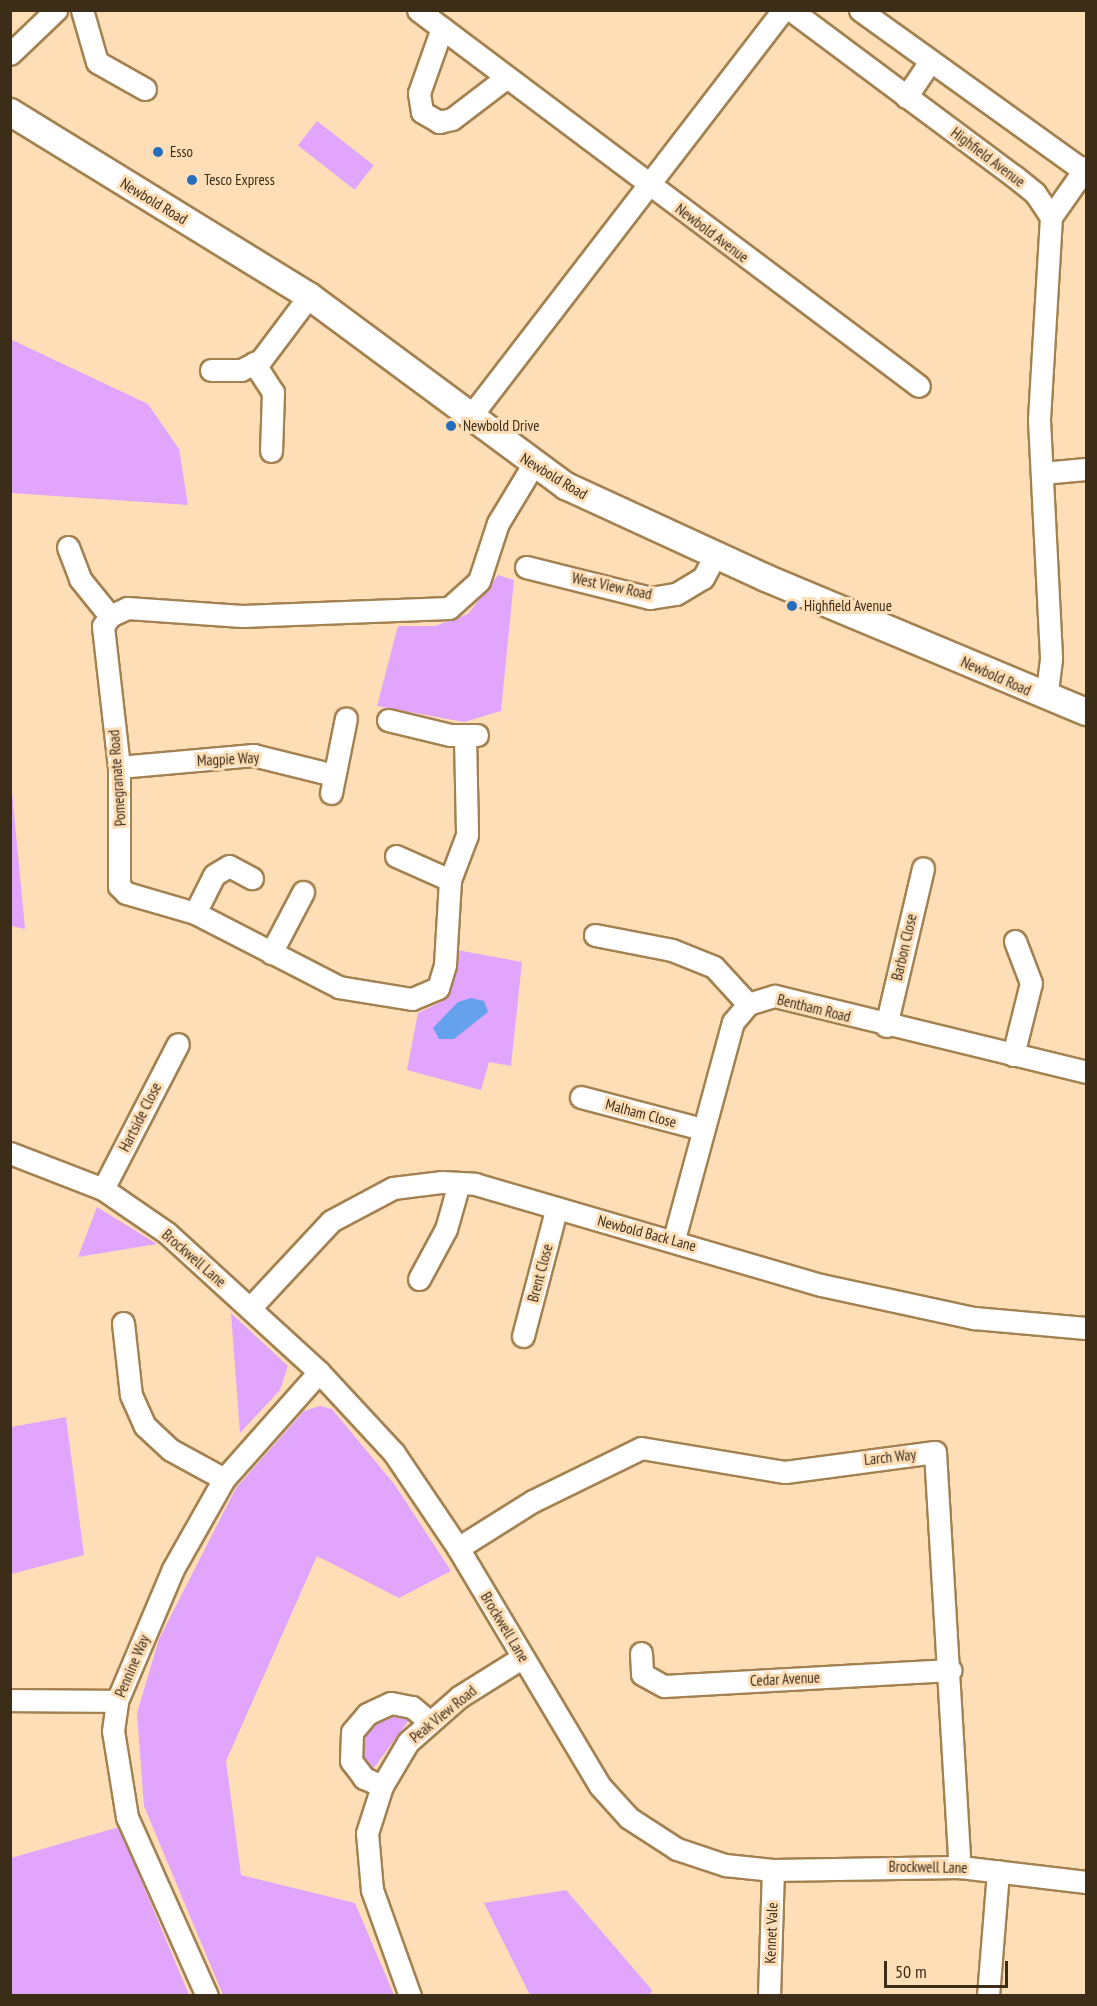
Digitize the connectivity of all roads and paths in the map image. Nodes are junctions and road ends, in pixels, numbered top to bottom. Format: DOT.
graph roads {
  1 [pos="56,10"];
  2 [pos="82,10"];
  3 [pos="418,10"];
  4 [pos="783,10"];
  5 [pos="791,10"];
  6 [pos="860,10"];
  7 [pos="442,28"];
  8 [pos="10,54"];
  9 [pos="929,63"];
  10 [pos="507,77"];
  11 [pos="145,89"];
  12 [pos="906,97"];
  13 [pos="10,112"];
  14 [pos="1085,169"];
  15 [pos="648,185"];
  16 [pos="1051,218"];
  17 [pos="309,296"];
  18 [pos="254,363"];
  19 [pos="211,370"];
  20 [pos="919,386"];
  21 [pos="470,417"];
  22 [pos="272,452"];
  23 [pos="533,465"];
  24 [pos="1086,469"];
  25 [pos="1042,473"];
  26 [pos="68,547"];
  27 [pos="716,554"];
  28 [pos="526,567"];
  29 [pos="110,616"];
  30 [pos="1046,697"];
  31 [pos="1086,712"];
  32 [pos="346,718"];
  33 [pos="388,720"];
  34 [pos="118,767"];
  35 [pos="396,856"];
  36 [pos="923,868"];
  37 [pos="252,878"];
  38 [pos="450,879"];
  39 [pos="303,892"];
  40 [pos="195,913"];
  41 [pos="595,935"];
  42 [pos="1015,941"];
  43 [pos="271,953"];
  44 [pos="748,1004"];
  45 [pos="886,1026"];
  46 [pos="178,1044"];
  47 [pos="1013,1056"];
  48 [pos="1086,1072"];
  49 [pos="581,1097"];
  50 [pos="702,1129"];
  51 [pos="10,1153"];
  52 [pos="459,1183"];
  53 [pos="103,1189"];
  54 [pos="556,1210"];
  55 [pos="674,1239"];
  56 [pos="419,1279"];
  57 [pos="250,1308"];
  58 [pos="123,1323"];
  59 [pos="1086,1328"];
  60 [pos="523,1336"];
  61 [pos="319,1372"];
  62 [pos="224,1479"];
  63 [pos="458,1548"];
  64 [pos="641,1653"];
  65 [pos="523,1657"];
  66 [pos="951,1670"];
  67 [pos="10,1700"];
  68 [pos="117,1701"];
  69 [pos="430,1722"];
  70 [pos="382,1786"];
  71 [pos="960,1867"];
  72 [pos="773,1870"];
  73 [pos="998,1871"];
  74 [pos="1086,1882"];
  75 [pos="207,1995"];
  76 [pos="410,1995"];
  77 [pos="769,1995"];
  78 [pos="988,1995"];
  1 -- 8 [label="street"];
  2 -- 11 [label="street"];
  3 -- 7 [label="street, Newbold Avenue"];
  4 -- 15 [label="street"];
  5 -- 12 [label="street, Highfield Avenue"];
  6 -- 9 [label="street"];
  7 -- 10 [label="street, Newbold Avenue"];
  7 -- 10 [label="street"];
  9 -- 12 [label="street"];
  9 -- 14 [label="street"];
  10 -- 15 [label="street, Newbold Avenue"];
  12 -- 16 [label="street, Highfield Avenue"];
  13 -- 17 [label="main road, Newbold Road"];
  14 -- 16 [label="street"];
  15 -- 20 [label="street, Newbold Avenue"];
  15 -- 21 [label="street"];
  16 -- 25 [label="street"];
  17 -- 18 [label="street"];
  17 -- 21 [label="main road, Newbold Road"];
  18 -- 19 [label="street"];
  18 -- 22 [label="street"];
  21 -- 23 [label="main road, Newbold Road"];
  23 -- 27 [label="main road, Newbold Road"];
  23 -- 29 [label="street"];
  24 -- 25 [label="street"];
  25 -- 30 [label="street"];
  26 -- 29 [label="street"];
  27 -- 28 [label="street, West View Road"];
  27 -- 30 [label="main road, Newbold Road"];
  29 -- 34 [label="street, Pomegranate Road"];
  30 -- 31 [label="main road, Newbold Road"];
  32 -- 34 [label="street, Magpie Way"];
  33 -- 38 [label="street, Pomegranate Road"];
  34 -- 40 [label="street, Pomegranate Road"];
  35 -- 38 [label="street"];
  36 -- 45 [label="street, Barbon Close"];
  37 -- 40 [label="street"];
  38 -- 43 [label="street, Pomegranate Road"];
  39 -- 43 [label="street"];
  40 -- 43 [label="street, Pomegranate Road"];
  41 -- 44 [label="street"];
  42 -- 47 [label="street"];
  44 -- 45 [label="street, Bentham Road"];
  44 -- 50 [label="street"];
  45 -- 47 [label="street, Bentham Road"];
  46 -- 53 [label="street, Hartside Close"];
  47 -- 48 [label="street, Bentham Road"];
  49 -- 50 [label="street, Malham Close"];
  50 -- 55 [label="street"];
  51 -- 53 [label="street, Brockwell Lane"];
  52 -- 54 [label="street, Newbold Back Lane"];
  52 -- 56 [label="street"];
  52 -- 57 [label="street, Newbold Back Lane"];
  53 -- 57 [label="street, Brockwell Lane"];
  54 -- 55 [label="street, Newbold Back Lane"];
  54 -- 60 [label="street, Brent Close"];
  55 -- 59 [label="street, Newbold Back Lane"];
  57 -- 61 [label="street, Brockwell Lane"];
  58 -- 62 [label="street"];
  61 -- 62 [label="street, Pennine Way"];
  61 -- 63 [label="street, Brockwell Lane"];
  62 -- 68 [label="street, Pennine Way"];
  63 -- 65 [label="street, Brockwell Lane"];
  63 -- 66 [label="street, Larch Way"];
  64 -- 66 [label="street, Cedar Avenue"];
  65 -- 69 [label="street, Peak View Road"];
  65 -- 72 [label="street, Brockwell Lane"];
  66 -- 71 [label="street, Larch Way"];
  67 -- 68 [label="street"];
  68 -- 75 [label="street, Pennine Way"];
  69 -- 70 [label="street, Peak View Road"];
  69 -- 70 [label="street"];
  70 -- 76 [label="street, Peak View Road"];
  71 -- 72 [label="street, Brockwell Lane"];
  71 -- 73 [label="street, Brockwell Lane"];
  72 -- 77 [label="street, Kennet Vale"];
  73 -- 74 [label="street, Brockwell Lane"];
  73 -- 78 [label="street"];
}
